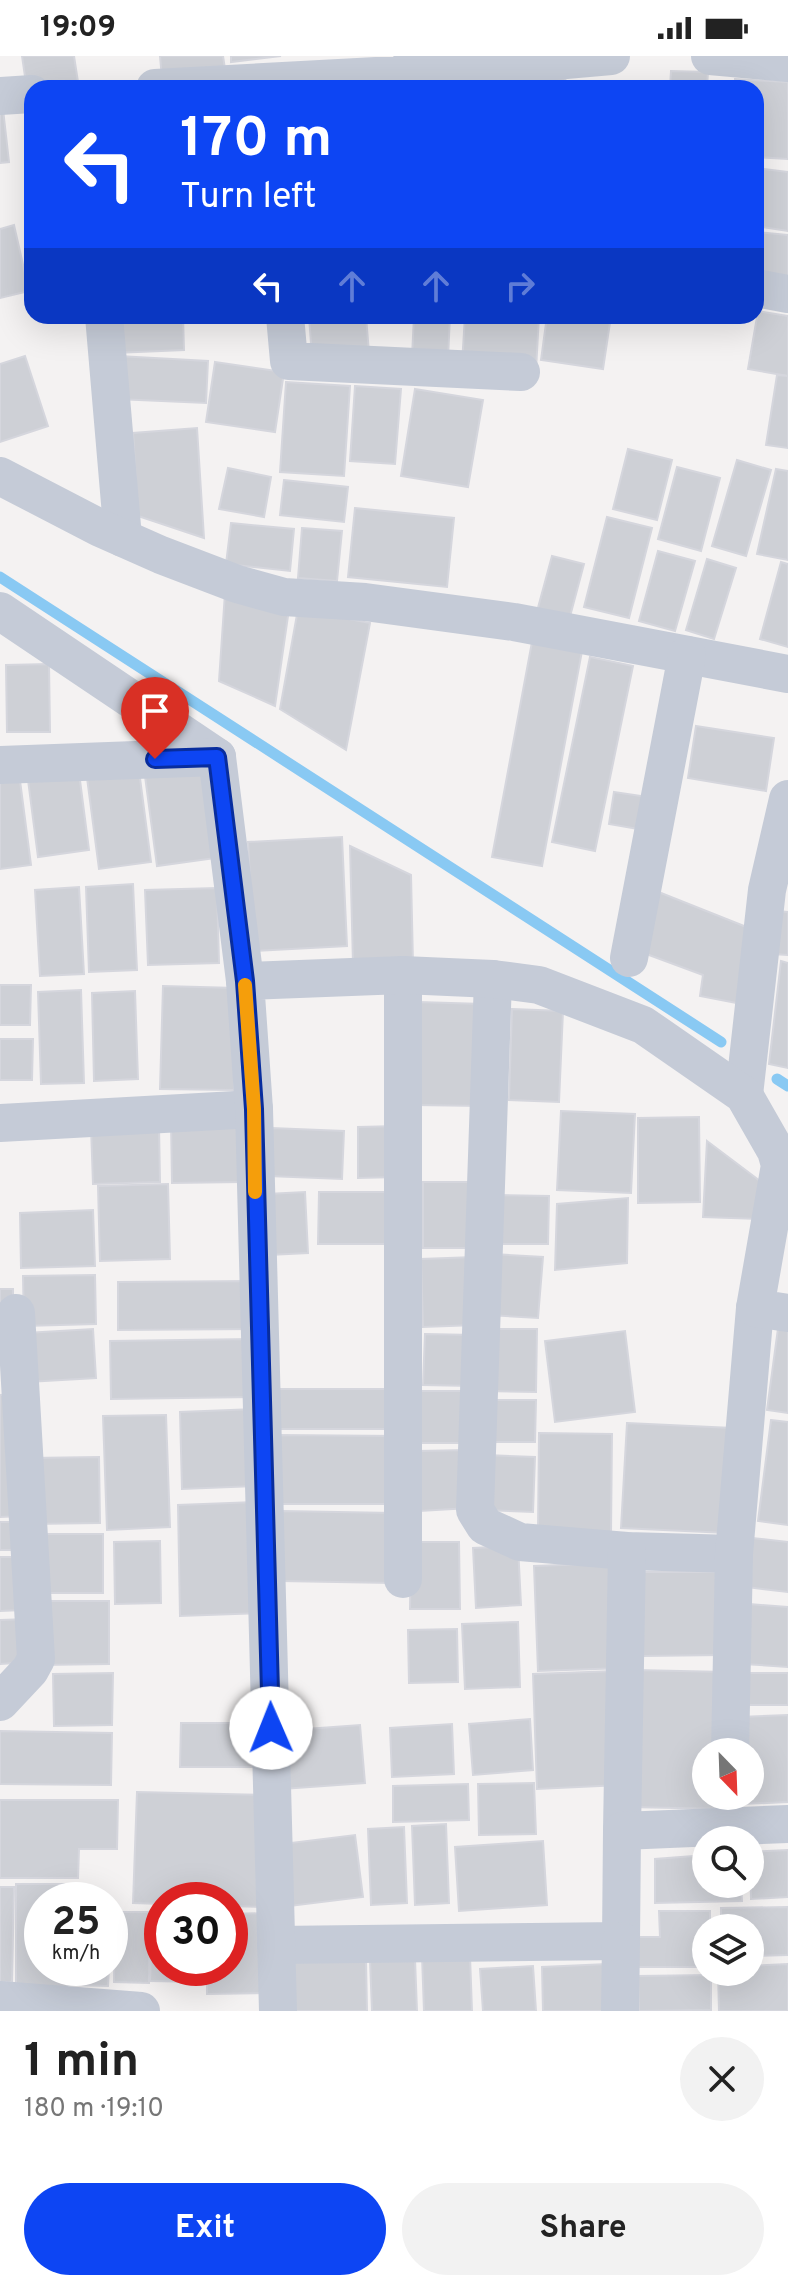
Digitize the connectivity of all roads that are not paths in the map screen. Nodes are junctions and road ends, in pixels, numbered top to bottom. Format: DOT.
graph roads {
  1 [pos="611,56"];
  2 [pos="732,57"];
  3 [pos="788,63"];
  4 [pos="303,80"];
  5 [pos="24,94"];
  6 [pos="0,96"];
  7 [pos="764,290"];
  8 [pos="788,294"];
  9 [pos="105,324"];
  10 [pos="286,324"];
  11 [pos="521,372"];
  12 [pos="0,476"];
  13 [pos="123,538"];
  14 [pos="0,611"];
  15 [pos="687,655"];
  16 [pos="788,674"];
  17 [pos="217,757"];
  18 [pos="0,765"];
  19 [pos="788,799"];
  20 [pos="629,958"];
  21 [pos="403,975"];
  22 [pos="493,979"];
  23 [pos="245,981"];
  24 [pos="744,1095"];
  25 [pos="254,1109"];
  26 [pos="0,1123"];
  27 [pos="772,1311"];
  28 [pos="16,1313"];
  29 [pos="627,1551"];
  30 [pos="734,1554"];
  31 [pos="403,1579"];
  32 [pos="7,1685"];
  33 [pos="730,1738"];
  34 [pos="729,1811"];
  35 [pos="788,1824"];
  36 [pos="622,1831"];
  37 [pos="621,1941"];
  38 [pos="276,1945"];
  39 [pos="0,2000"];
  40 [pos="141,2011"];
  41 [pos="278,2011"];
  42 [pos="620,2011"];
  1 -- 4 [label="street"];
  2 -- 3 [label="street"];
  5 -- 6 [label="street"];
  7 -- 8 [label="street"];
  9 -- 13 [label="street"];
  10 -- 11 [label="street"];
  12 -- 13 [label="street"];
  13 -- 15 [label="street"];
  14 -- 17 [label="street"];
  15 -- 16 [label="street"];
  15 -- 20 [label="street"];
  17 -- 18 [label="street"];
  17 -- 23 [label="street"];
  19 -- 24 [label="street"];
  21 -- 22 [label="street"];
  21 -- 23 [label="street"];
  21 -- 31 [label="street"];
  22 -- 24 [label="street"];
  22 -- 29 [label="street"];
  23 -- 25 [label="street"];
  24 -- 27 [label="street"];
  25 -- 26 [label="street"];
  25 -- 38 [label="street"];
  27 -- 30 [label="street"];
  28 -- 32 [label="street"];
  29 -- 30 [label="street"];
  29 -- 36 [label="street"];
  30 -- 33 [label="street"];
  34 -- 35 [label="street"];
  34 -- 36 [label="street"];
  36 -- 37 [label="street"];
  37 -- 38 [label="street"];
  37 -- 42 [label="street"];
  38 -- 41 [label="street"];
  39 -- 40 [label="street"];
}
